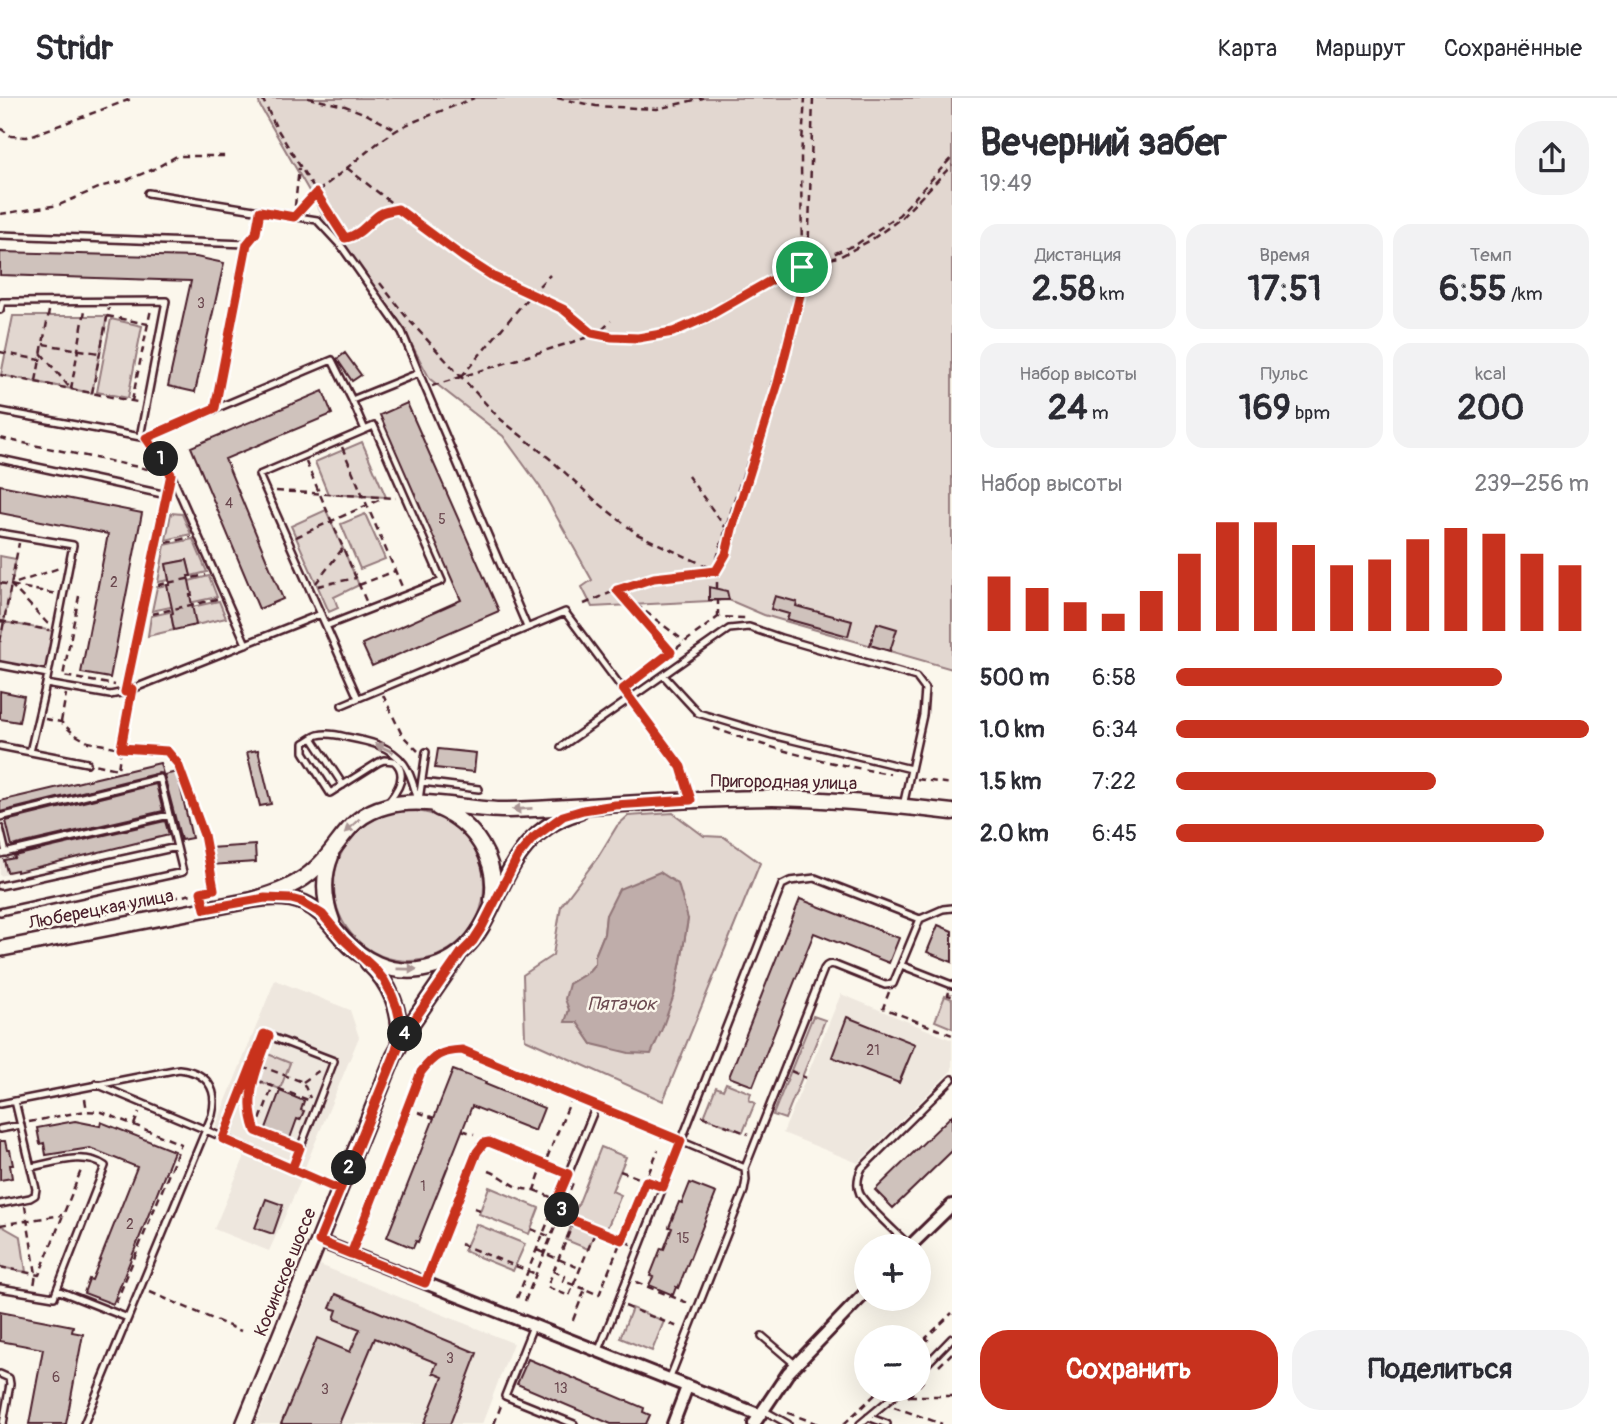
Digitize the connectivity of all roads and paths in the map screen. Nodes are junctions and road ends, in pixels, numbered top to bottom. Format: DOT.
graph roads {
  1 [pos="134,98"];
  2 [pos="262,98"];
  3 [pos="309,98"];
  4 [pos="474,98"];
  5 [pos="557,98"];
  6 [pos="703,98"];
  7 [pos="804,98"];
  8 [pos="813,98"];
  9 [pos="0,128"];
  10 [pos="397,130"];
  11 [pos="5,132"];
  12 [pos="0,133"];
  13 [pos="229,156"];
  14 [pos="952,157"];
  15 [pos="300,165"];
  16 [pos="952,165"];
  17 [pos="347,169"];
  18 [pos="148,193"];
  19 [pos="316,193"];
  20 [pos="398,209"];
  21 [pos="260,211"];
  22 [pos="0,214"];
  23 [pos="294,217"];
  24 [pos="0,235"];
  25 [pos="247,244"];
  26 [pos="828,258"];
  27 [pos="808,262"];
  28 [pos="804,267"];
  29 [pos="550,275"];
  30 [pos="374,276"];
  31 [pos="796,288"];
  32 [pos="801,289"];
  33 [pos="531,295"];
  34 [pos="110,301"];
  35 [pos="153,301"];
  36 [pos="51,302"];
  37 [pos="86,302"];
  38 [pos="0,310"];
  39 [pos="107,316"];
  40 [pos="611,321"];
  41 [pos="148,324"];
  42 [pos="598,334"];
  43 [pos="43,344"];
  44 [pos="78,349"];
  45 [pos="0,352"];
  46 [pos="41,353"];
  47 [pos="100,353"];
  48 [pos="40,360"];
  49 [pos="419,373"];
  50 [pos="0,375"];
  51 [pos="461,377"];
  52 [pos="36,382"];
  53 [pos="426,388"];
  54 [pos="71,389"];
  55 [pos="92,393"];
  56 [pos="352,400"];
  57 [pos="132,401"];
  58 [pos="146,404"];
  59 [pos="215,408"];
  60 [pos="0,411"];
  61 [pos="365,430"];
  62 [pos="143,437"];
  63 [pos="0,438"];
  64 [pos="339,441"];
  65 [pos="303,456"];
  66 [pos="0,459"];
  67 [pos="171,474"];
  68 [pos="688,476"];
  69 [pos="266,491"];
  70 [pos="320,494"];
  71 [pos="167,495"];
  72 [pos="363,496"];
  73 [pos="386,497"];
  74 [pos="405,498"];
  75 [pos="367,506"];
  76 [pos="331,521"];
  77 [pos="726,528"];
  78 [pos="0,533"];
  79 [pos="730,534"];
  80 [pos="198,535"];
  81 [pos="20,536"];
  82 [pos="288,540"];
  83 [pos="156,545"];
  84 [pos="343,548"];
  85 [pos="69,564"];
  86 [pos="395,570"];
  87 [pos="716,571"];
  88 [pos="215,573"];
  89 [pos="356,578"];
  90 [pos="0,583"];
  91 [pos="11,586"];
  92 [pos="359,586"];
  93 [pos="148,587"];
  94 [pos="718,589"];
  95 [pos="617,590"];
  96 [pos="405,594"];
  97 [pos="63,596"];
  98 [pos="79,596"];
  99 [pos="225,597"];
  100 [pos="718,600"];
  101 [pos="584,604"];
  102 [pos="369,610"];
  103 [pos="321,614"];
  104 [pos="141,616"];
  105 [pos="718,617"];
  106 [pos="2,621"];
  107 [pos="757,622"];
  108 [pos="326,626"];
  109 [pos="527,627"];
  110 [pos="685,641"];
  111 [pos="0,642"];
  112 [pos="246,644"];
  113 [pos="671,652"];
  114 [pos="0,664"];
  115 [pos="48,674"];
  116 [pos="664,676"];
  117 [pos="46,684"];
  118 [pos="120,686"];
  119 [pos="68,688"];
  120 [pos="380,689"];
  121 [pos="623,689"];
  122 [pos="129,691"];
  123 [pos="358,698"];
  124 [pos="629,698"];
  125 [pos="342,705"];
  126 [pos="38,717"];
  127 [pos="61,722"];
  128 [pos="312,738"];
  129 [pos="0,746"];
  130 [pos="561,747"];
  131 [pos="121,748"];
  132 [pos="30,752"];
  133 [pos="426,755"];
  134 [pos="87,763"];
  135 [pos="911,769"];
  136 [pos="422,782"];
  137 [pos="343,785"];
  138 [pos="479,789"];
  139 [pos="691,800"];
  140 [pos="419,803"];
  141 [pos="615,805"];
  142 [pos="385,806"];
  143 [pos="903,806"];
  144 [pos="952,812"];
  145 [pos="169,815"];
  146 [pos="0,817"];
  147 [pos="1,831"];
  148 [pos="0,844"];
  149 [pos="335,845"];
  150 [pos="177,847"];
  151 [pos="3,853"];
  152 [pos="0,886"];
  153 [pos="201,892"];
  154 [pos="251,900"];
  155 [pos="952,908"];
  156 [pos="205,909"];
  157 [pos="0,912"];
  158 [pos="489,912"];
  159 [pos="920,919"];
  160 [pos="40,926"];
  161 [pos="343,939"];
  162 [pos="0,949"];
  163 [pos="355,951"];
  164 [pos="461,953"];
  165 [pos="901,965"];
  166 [pos="889,985"];
  167 [pos="952,985"];
  168 [pos="952,1035"];
  169 [pos="394,1056"];
  170 [pos="334,1061"];
  171 [pos="785,1069"];
  172 [pos="806,1078"];
  173 [pos="952,1079"];
  174 [pos="303,1082"];
  175 [pos="96,1084"];
  176 [pos="272,1086"];
  177 [pos="251,1088"];
  178 [pos="85,1100"];
  179 [pos="15,1101"];
  180 [pos="0,1104"];
  181 [pos="596,1106"];
  182 [pos="88,1111"];
  183 [pos="139,1112"];
  184 [pos="418,1112"];
  185 [pos="692,1112"];
  186 [pos="434,1118"];
  187 [pos="21,1124"];
  188 [pos="134,1125"];
  189 [pos="0,1129"];
  190 [pos="206,1130"];
  191 [pos="462,1130"];
  192 [pos="256,1131"];
  193 [pos="474,1134"];
  194 [pos="757,1138"];
  195 [pos="223,1139"];
  196 [pos="681,1141"];
  197 [pos="300,1148"];
  198 [pos="658,1150"];
  199 [pos="86,1158"];
  200 [pos="31,1167"];
  201 [pos="745,1168"];
  202 [pos="292,1169"];
  203 [pos="620,1171"];
  204 [pos="168,1174"];
  205 [pos="568,1174"];
  206 [pos="576,1176"];
  207 [pos="177,1178"];
  208 [pos="646,1181"];
  209 [pos="663,1187"];
  210 [pos="534,1189"];
  211 [pos="340,1190"];
  212 [pos="24,1199"];
  213 [pos="557,1200"];
  214 [pos="565,1203"];
  215 [pos="0,1204"];
  216 [pos="952,1205"];
  217 [pos="474,1208"];
  218 [pos="480,1210"];
  219 [pos="63,1215"];
  220 [pos="551,1215"];
  221 [pos="559,1217"];
  222 [pos="27,1221"];
  223 [pos="573,1221"];
  224 [pos="0,1225"];
  225 [pos="531,1229"];
  226 [pos="596,1230"];
  227 [pos="543,1234"];
  228 [pos="898,1234"];
  229 [pos="922,1234"];
  230 [pos="551,1237"];
  231 [pos="622,1240"];
  232 [pos="319,1241"];
  233 [pos="140,1244"];
  234 [pos="460,1244"];
  235 [pos="639,1247"];
  236 [pos="148,1248"];
  237 [pos="537,1250"];
  238 [pos="544,1253"];
  239 [pos="351,1254"];
  240 [pos="558,1259"];
  241 [pos="0,1267"];
  242 [pos="580,1268"];
  243 [pos="528,1271"];
  244 [pos="553,1271"];
  245 [pos="36,1274"];
  246 [pos="536,1274"];
  247 [pos="627,1278"];
  248 [pos="425,1283"];
  249 [pos="573,1285"];
  250 [pos="0,1287"];
  251 [pos="585,1289"];
  252 [pos="57,1290"];
  253 [pos="150,1292"];
  254 [pos="32,1293"];
  255 [pos="517,1298"];
  256 [pos="525,1301"];
  257 [pos="617,1303"];
  258 [pos="688,1303"];
  259 [pos="854,1305"];
  260 [pos="113,1312"];
  261 [pos="952,1313"];
  262 [pos="128,1318"];
  263 [pos="573,1320"];
  264 [pos="533,1326"];
  265 [pos="678,1327"];
  266 [pos="241,1331"];
  267 [pos="931,1334"];
  268 [pos="762,1336"];
  269 [pos="952,1338"];
  270 [pos="598,1351"];
  271 [pos="931,1360"];
  272 [pos="796,1365"];
  273 [pos="0,1374"];
  274 [pos="669,1380"];
  275 [pos="687,1387"];
  276 [pos="505,1396"];
  277 [pos="931,1396"];
  278 [pos="952,1396"];
  279 [pos="867,1402"];
  280 [pos="886,1402"];
  281 [pos="900,1402"];
  282 [pos="759,1417"];
  283 [pos="868,1417"];
  284 [pos="3,1424"];
  285 [pos="84,1424"];
  286 [pos="244,1424"];
  287 [pos="494,1424"];
  288 [pos="574,1424"];
  289 [pos="673,1424"];
  290 [pos="788,1424"];
  291 [pos="844,1424"];
  292 [pos="860,1424"];
  293 [pos="887,1424"];
  294 [pos="942,1424"];
  1 -- 11 [label="path"];
  2 -- 15 [label="path"];
  3 -- 10 [label="path"];
  4 -- 10 [label="path"];
  5 -- 6 [label="path"];
  7 -- 28 [label="path"];
  8 -- 27 [label="path"];
  9 -- 11 [label="path"];
  10 -- 17 [label="path"];
  11 -- 12 [label="path"];
  13 -- 22 [label="path"];
  14 -- 26 [label="path"];
  15 -- 19 [label="path"];
  15 -- 23 [label="path"];
  16 -- 26 [label="path"];
  17 -- 19 [label="path"];
  17 -- 20 [label="path"];
  18 -- 21 [label="lane"];
  19 -- 20 [label="path"];
  19 -- 23 [label="path"];
  20 -- 33 [label="path"];
  21 -- 23 [label="lane"];
  21 -- 25 [label="path"];
  23 -- 49 [label="lane"];
  24 -- 25 [label="lane"];
  25 -- 59 [label="lane"];
  26 -- 27 [label="path"];
  26 -- 28 [label="path"];
  27 -- 28 [label="path"];
  28 -- 31 [label="path"];
  28 -- 32 [label="path"];
  28 -- 42 [label="path"];
  29 -- 33 [label="path"];
  30 -- 51 [label="path"];
  31 -- 32 [label="path"];
  31 -- 77 [label="path"];
  32 -- 79 [label="path"];
  33 -- 42 [label="path"];
  33 -- 51 [label="path"];
  34 -- 35 [label="lane"];
  34 -- 37 [label="lane"];
  34 -- 39 [label="path"];
  35 -- 41 [label="path"];
  35 -- 58 [label="lane"];
  36 -- 37 [label="lane"];
  36 -- 38 [label="lane"];
  36 -- 43 [label="path"];
  37 -- 44 [label="path"];
  39 -- 41 [label="path"];
  39 -- 47 [label="path"];
  40 -- 42 [label="path"];
  41 -- 57 [label="path"];
  42 -- 51 [label="path"];
  43 -- 44 [label="path"];
  43 -- 46 [label="path"];
  44 -- 47 [label="path"];
  44 -- 54 [label="path"];
  45 -- 48 [label="path"];
  46 -- 48 [label="path"];
  46 -- 54 [label="path"];
  47 -- 55 [label="path"];
  48 -- 52 [label="path"];
  49 -- 53 [label="lane"];
  49 -- 56 [label="lane"];
  50 -- 52 [label="path"];
  51 -- 53 [label="path"];
  51 -- 87 [label="path"];
  52 -- 54 [label="path"];
  53 -- 109 [label="lane"];
  54 -- 55 [label="path"];
  55 -- 57 [label="path"];
  56 -- 59 [label="lane"];
  56 -- 61 [label="lane"];
  57 -- 58 [label="path"];
  58 -- 62 [label="lane"];
  59 -- 62 [label="lane"];
  60 -- 62 [label="lane"];
  61 -- 64 [label="lane"];
  61 -- 74 [label="lane"];
  62 -- 67 [label="lane"];
  63 -- 67 [label="path"];
  64 -- 65 [label="lane"];
  64 -- 72 [label="path"];
  65 -- 69 [label="lane"];
  65 -- 70 [label="path"];
  66 -- 71 [label="lane"];
  67 -- 71 [label="lane"];
  67 -- 80 [label="lane"];
  68 -- 77 [label="path"];
  69 -- 70 [label="path"];
  69 -- 82 [label="lane"];
  70 -- 72 [label="path"];
  70 -- 76 [label="path"];
  71 -- 83 [label="lane"];
  72 -- 73 [label="path"];
  72 -- 75 [label="path"];
  73 -- 74 [label="path"];
  73 -- 75 [label="path"];
  74 -- 102 [label="lane"];
  75 -- 76 [label="path"];
  75 -- 86 [label="path"];
  76 -- 82 [label="path"];
  76 -- 84 [label="path"];
  77 -- 79 [label="path"];
  77 -- 87 [label="path"];
  78 -- 81 [label="lane"];
  79 -- 87 [label="path"];
  80 -- 83 [label="path"];
  80 -- 88 [label="lane"];
  81 -- 85 [label="lane"];
  81 -- 91 [label="path"];
  82 -- 103 [label="lane"];
  83 -- 93 [label="lane"];
  84 -- 89 [label="path"];
  84 -- 89 [label="path"];
  85 -- 91 [label="path"];
  85 -- 97 [label="lane"];
  86 -- 92 [label="path"];
  86 -- 96 [label="path"];
  87 -- 94 [label="path"];
  87 -- 95 [label="path"];
  88 -- 93 [label="path"];
  88 -- 99 [label="lane"];
  89 -- 92 [label="path"];
  90 -- 91 [label="path"];
  91 -- 97 [label="path"];
  91 -- 106 [label="path"];
  91 -- 106 [label="path"];
  92 -- 102 [label="path"];
  93 -- 104 [label="lane"];
  95 -- 101 [label="path"];
  95 -- 110 [label="path"];
  95 -- 113 [label="path"];
  97 -- 115 [label="lane"];
  98 -- 118 [label="path"];
  99 -- 104 [label="path"];
  99 -- 112 [label="lane"];
  100 -- 105 [label="path"];
  102 -- 108 [label="lane"];
  103 -- 108 [label="lane"];
  103 -- 112 [label="lane"];
  104 -- 122 [label="lane"];
  105 -- 107 [label="path"];
  105 -- 110 [label="path"];
  106 -- 111 [label="path"];
  108 -- 123 [label="lane"];
  109 -- 120 [label="lane"];
  109 -- 121 [label="lane"];
  110 -- 113 [label="path"];
  112 -- 122 [label="lane"];
  113 -- 121 [label="path"];
  114 -- 115 [label="lane"];
  115 -- 117 [label="lane"];
  116 -- 124 [label="lane"];
  116 -- 135 [label="lane"];
  116 -- 135 [label="lane"];
  117 -- 119 [label="lane"];
  117 -- 126 [label="lane"];
  119 -- 122 [label="lane"];
  119 -- 127 [label="path"];
  120 -- 123 [label="lane"];
  120 -- 133 [label="path"];
  121 -- 124 [label="lane"];
  122 -- 131 [label="path"];
  123 -- 125 [label="lane"];
  124 -- 130 [label="lane"];
  124 -- 139 [label="lane"];
  126 -- 127 [label="path"];
  126 -- 132 [label="lane"];
  127 -- 131 [label="path"];
  128 -- 137 [label="lane"];
  128 -- 137 [label="lane"];
  140 -- 128 [label="lane, one-way"];
  129 -- 132 [label="lane"];
  131 -- 134 [label="path"];
  131 -- 153 [label="path"];
  132 -- 134 [label="lane"];
  133 -- 136 [label="lane"];
  135 -- 143 [label="lane"];
  136 -- 138 [label="lane"];
  136 -- 140 [label="lane"];
  137 -- 142 [label="lane"];
  139 -- 141 [label="main road, Пригородная улица"];
  139 -- 143 [label="main road, Пригородная улица"];
  141 -- 140 [label="main road, one-way"];
  140 -- 142 [label="main road"];
  140 -- 158 [label="main road"];
  141 -- 158 [label="main road"];
  142 -- 149 [label="main road, one-way"];
  143 -- 144 [label="main road, Пригородная улица"];
  145 -- 146 [label="lane"];
  145 -- 150 [label="lane"];
  145 -- 151 [label="lane"];
  147 -- 148 [label="lane"];
  147 -- 151 [label="lane"];
  149 -- 154 [label="main road"];
  149 -- 161 [label="main road"];
  150 -- 152 [label="lane"];
  150 -- 157 [label="lane"];
  153 -- 156 [label="path"];
  153 -- 160 [label="path"];
  154 -- 156 [label="main road, Люберецкая улица"];
  154 -- 161 [label="main road"];
  155 -- 159 [label="lane"];
  156 -- 162 [label="main road, Люберецкая улица"];
  158 -- 164 [label="main road"];
  159 -- 165 [label="lane"];
  159 -- 185 [label="lane"];
  161 -- 163 [label="main road"];
  163 -- 164 [label="main road, one-way"];
  163 -- 169 [label="main road, Косинское шоссе"];
  164 -- 169 [label="main road, Косинское шоссе"];
  165 -- 166 [label="lane"];
  165 -- 167 [label="lane"];
  166 -- 168 [label="path"];
  166 -- 171 [label="lane"];
  169 -- 211 [label="main road, Косинское шоссе"];
  170 -- 174 [label="path"];
  170 -- 195 [label="lane"];
  170 -- 197 [label="lane"];
  171 -- 172 [label="path"];
  171 -- 194 [label="lane"];
  173 -- 228 [label="lane"];
  174 -- 176 [label="path"];
  174 -- 176 [label="path"];
  175 -- 179 [label="lane"];
  175 -- 190 [label="lane"];
  175 -- 190 [label="lane"];
  176 -- 192 [label="path"];
  177 -- 192 [label="path"];
  178 -- 182 [label="path"];
  179 -- 180 [label="lane"];
  179 -- 187 [label="lane"];
  181 -- 196 [label="lane"];
  181 -- 205 [label="lane"];
  181 -- 239 [label="lane"];
  182 -- 187 [label="path"];
  182 -- 188 [label="path"];
  183 -- 188 [label="path"];
  184 -- 186 [label="path"];
  185 -- 194 [label="path"];
  185 -- 196 [label="lane"];
  187 -- 189 [label="lane"];
  187 -- 200 [label="lane"];
  188 -- 204 [label="path"];
  190 -- 195 [label="lane"];
  190 -- 262 [label="lane"];
  191 -- 193 [label="path"];
  192 -- 197 [label="path"];
  194 -- 201 [label="lane"];
  195 -- 202 [label="lane"];
  196 -- 201 [label="lane"];
  196 -- 209 [label="lane"];
  197 -- 202 [label="lane"];
  198 -- 208 [label="path"];
  199 -- 200 [label="lane"];
  199 -- 219 [label="path"];
  199 -- 252 [label="lane"];
  200 -- 212 [label="lane"];
  201 -- 274 [label="lane"];
  202 -- 211 [label="lane"];
  203 -- 208 [label="path"];
  204 -- 207 [label="path"];
  204 -- 233 [label="path"];
  205 -- 213 [label="path"];
  205 -- 248 [label="lane"];
  206 -- 214 [label="path"];
  208 -- 209 [label="path"];
  208 -- 231 [label="path"];
  209 -- 235 [label="lane"];
  210 -- 213 [label="path"];
  211 -- 232 [label="main road, Косинское шоссе"];
  212 -- 215 [label="lane"];
  212 -- 222 [label="path"];
  213 -- 214 [label="path"];
  213 -- 220 [label="path"];
  214 -- 221 [label="path"];
  216 -- 229 [label="street"];
  217 -- 218 [label="path"];
  219 -- 222 [label="path"];
  219 -- 245 [label="path"];
  220 -- 221 [label="path"];
  220 -- 227 [label="path"];
  221 -- 223 [label="path"];
  221 -- 230 [label="path"];
  222 -- 224 [label="path"];
  222 -- 245 [label="path"];
  223 -- 226 [label="path"];
  223 -- 240 [label="path"];
  225 -- 227 [label="path"];
  226 -- 231 [label="path"];
  226 -- 242 [label="path"];
  227 -- 230 [label="path"];
  227 -- 237 [label="path"];
  230 -- 238 [label="path"];
  231 -- 235 [label="path"];
  231 -- 251 [label="path"];
  232 -- 239 [label="street"];
  232 -- 286 [label="main road, Косинское шоссе"];
  233 -- 236 [label="path"];
  233 -- 260 [label="path"];
  234 -- 243 [label="path"];
  235 -- 247 [label="lane"];
  237 -- 238 [label="path"];
  237 -- 243 [label="path"];
  238 -- 240 [label="path"];
  238 -- 246 [label="path"];
  239 -- 248 [label="street"];
  240 -- 242 [label="path"];
  240 -- 244 [label="path"];
  241 -- 245 [label="path"];
  242 -- 249 [label="path"];
  243 -- 246 [label="path"];
  243 -- 255 [label="path"];
  244 -- 249 [label="path"];
  244 -- 249 [label="path"];
  245 -- 254 [label="path"];
  246 -- 256 [label="path"];
  247 -- 257 [label="lane"];
  247 -- 258 [label="path"];
  248 -- 264 [label="street"];
  249 -- 251 [label="path"];
  250 -- 254 [label="lane"];
  251 -- 263 [label="path"];
  252 -- 254 [label="lane"];
  252 -- 260 [label="lane"];
  253 -- 266 [label="path"];
  257 -- 265 [label="path"];
  257 -- 270 [label="lane"];
  259 -- 272 [label="street"];
  260 -- 262 [label="lane"];
  261 -- 267 [label="path"];
  262 -- 285 [label="lane"];
  264 -- 270 [label="street"];
  264 -- 276 [label="lane"];
  268 -- 272 [label="lane"];
  269 -- 271 [label="lane"];
  270 -- 274 [label="street"];
  272 -- 282 [label="street"];
  273 -- 284 [label="lane"];
  274 -- 275 [label="street"];
  275 -- 282 [label="street"];
  275 -- 289 [label="street"];
  276 -- 287 [label="path"];
  276 -- 288 [label="lane"];
  277 -- 278 [label="path"];
  279 -- 291 [label="path"];
  280 -- 283 [label="lane"];
  281 -- 294 [label="path"];
  282 -- 290 [label="lane"];
  283 -- 292 [label="lane"];
  283 -- 293 [label="lane"];
}
